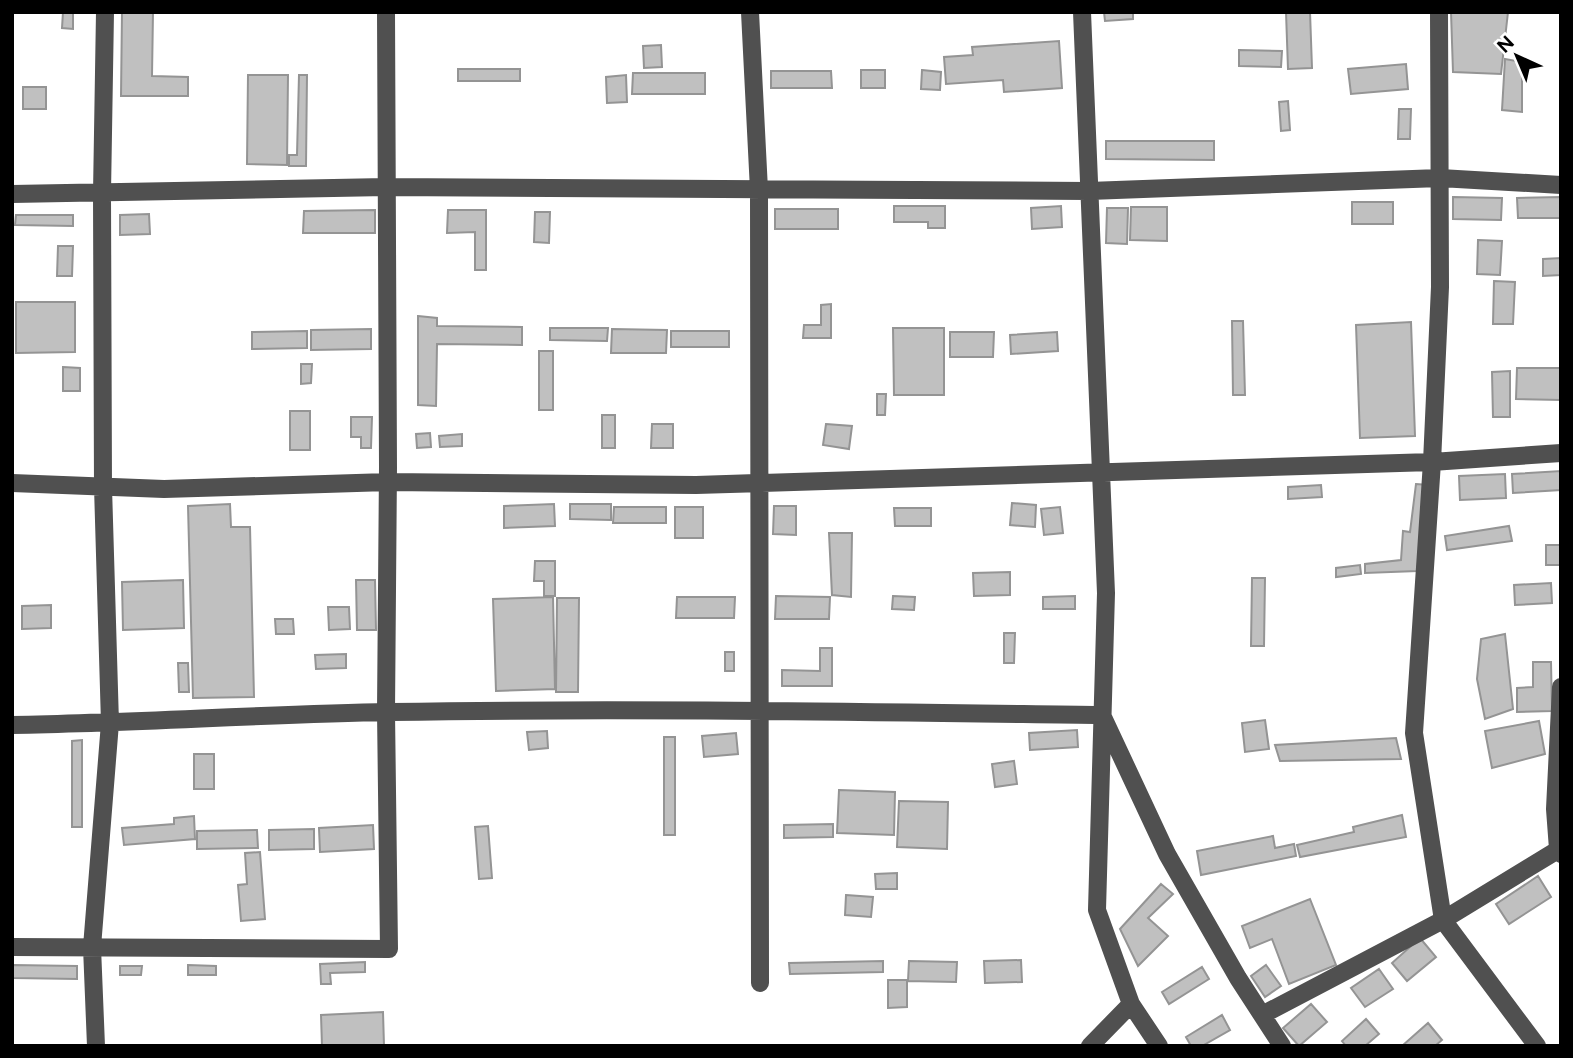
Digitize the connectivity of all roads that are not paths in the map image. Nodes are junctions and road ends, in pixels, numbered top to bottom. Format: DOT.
graph roads {
  1 [pos="105,12"];
  2 [pos="386,12"];
  3 [pos="750,12"];
  4 [pos="1082,12"];
  5 [pos="1439,12"];
  6 [pos="1440,178"];
  7 [pos="1561,185"];
  8 [pos="386,187"];
  9 [pos="759,190"];
  10 [pos="1089,191"];
  11 [pos="102,193"];
  12 [pos="12,194"];
  13 [pos="1561,453"];
  14 [pos="1432,462"];
  15 [pos="1101,473"];
  16 [pos="388,482"];
  17 [pos="12,483"];
  18 [pos="758,483"];
  19 [pos="103,487"];
  20 [pos="1561,687"];
  21 [pos="758,711"];
  22 [pos="386,712"];
  23 [pos="1102,715"];
  24 [pos="110,723"];
  25 [pos="12,725"];
  26 [pos="1560,850"];
  27 [pos="1443,920"];
  28 [pos="12,947"];
  29 [pos="92,947"];
  30 [pos="760,984"];
  31 [pos="1131,1004"];
  32 [pos="1262,1015"];
  33 [pos="96,1046"];
  34 [pos="1090,1046"];
  35 [pos="1159,1046"];
  36 [pos="1282,1046"];
  37 [pos="1538,1046"];
  1 -- 11 [label="street"];
  2 -- 8 [label="street"];
  3 -- 9 [label="street"];
  4 -- 10 [label="street"];
  5 -- 6 [label="street"];
  6 -- 7 [label="street"];
  6 -- 10 [label="street"];
  6 -- 14 [label="street"];
  8 -- 9 [label="street"];
  8 -- 11 [label="street"];
  8 -- 16 [label="street"];
  9 -- 10 [label="street"];
  9 -- 18 [label="street"];
  10 -- 15 [label="street"];
  11 -- 12 [label="street"];
  11 -- 19 [label="street"];
  13 -- 14 [label="street"];
  14 -- 15 [label="street"];
  14 -- 27 [label="street"];
  15 -- 18 [label="street"];
  15 -- 23 [label="street"];
  16 -- 18 [label="street"];
  16 -- 19 [label="street"];
  16 -- 22 [label="street"];
  17 -- 19 [label="street"];
  18 -- 21 [label="street"];
  19 -- 24 [label="street"];
  20 -- 26 [label="street"];
  21 -- 22 [label="street"];
  21 -- 23 [label="street"];
  21 -- 30 [label="street"];
  22 -- 24 [label="street"];
  22 -- 29 [label="street"];
  23 -- 31 [label="street"];
  23 -- 32 [label="street"];
  24 -- 25 [label="street"];
  24 -- 29 [label="street"];
  26 -- 27 [label="street"];
  27 -- 32 [label="street"];
  27 -- 37 [label="street"];
  28 -- 29 [label="street"];
  29 -- 33 [label="street"];
  31 -- 34 [label="street"];
  31 -- 35 [label="street"];
  32 -- 36 [label="street"];
}
